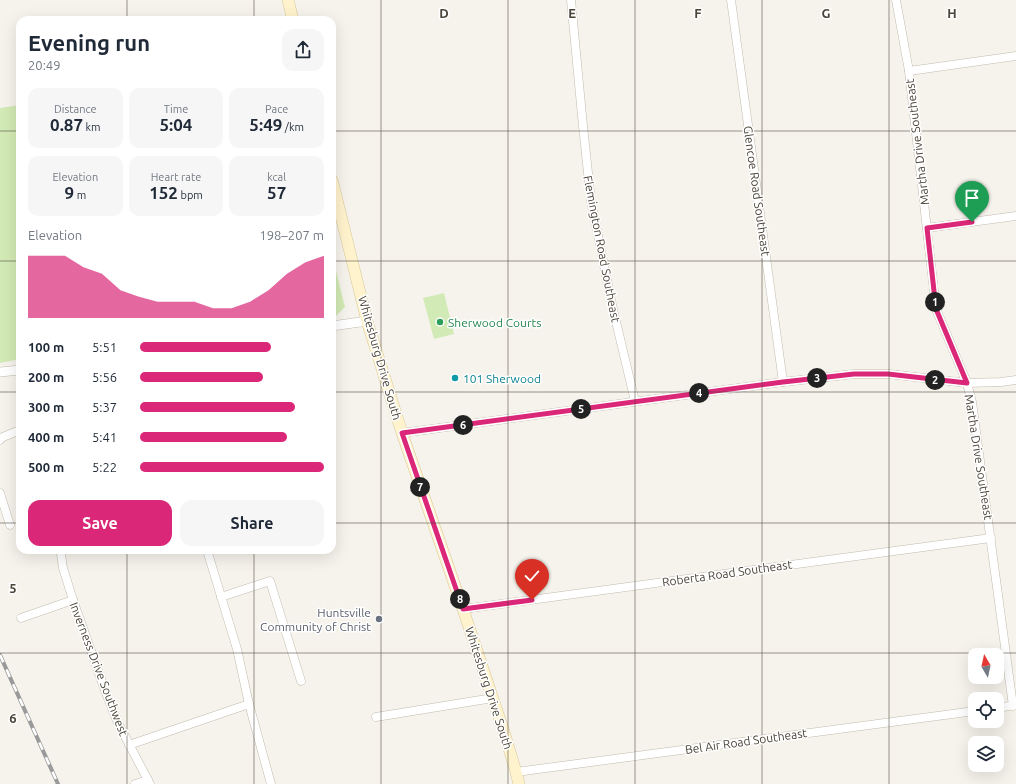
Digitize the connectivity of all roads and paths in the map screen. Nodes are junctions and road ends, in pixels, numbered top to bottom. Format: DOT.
graph roads {
  1 [pos="288,0"];
  2 [pos="571,0"];
  3 [pos="731,0"];
  4 [pos="896,0"];
  5 [pos="292,16"];
  6 [pos="1016,56"];
  7 [pos="909,71"];
  8 [pos="336,196"];
  9 [pos="1016,216"];
  10 [pos="927,228"];
  11 [pos="367,322"];
  12 [pos="336,326"];
  13 [pos="16,370"];
  14 [pos="0,372"];
  15 [pos="1016,380"];
  16 [pos="783,382"];
  17 [pos="967,383"];
  18 [pos="635,401"];
  19 [pos="16,432"];
  20 [pos="402,433"];
  21 [pos="0,440"];
  22 [pos="0,493"];
  23 [pos="10,525"];
  24 [pos="991,538"];
  25 [pos="61,554"];
  26 [pos="208,554"];
  27 [pos="221,597"];
  28 [pos="73,600"];
  29 [pos="463,609"];
  30 [pos="21,618"];
  31 [pos="301,681"];
  32 [pos="493,698"];
  33 [pos="249,704"];
  34 [pos="1014,706"];
  35 [pos="1004,707"];
  36 [pos="968,712"];
  37 [pos="376,717"];
  38 [pos="129,746"];
  39 [pos="516,772"];
  40 [pos="149,782"];
  41 [pos="134,784"];
  42 [pos="271,784"];
  43 [pos="519,784"];
  1 -- 5 [label="main road"];
  2 -- 18 [label="street, Flemington Road Southeast"];
  3 -- 16 [label="street, Glencoe Road Southeast"];
  4 -- 7 [label="street, Martha Drive Southeast"];
  6 -- 7 [label="street"];
  7 -- 10 [label="street, Martha Drive Southeast"];
  8 -- 11 [label="main road, Whitesburg Drive South"];
  9 -- 10 [label="street"];
  10 -- 17 [label="street, Martha Drive Southeast"];
  11 -- 12 [label="street"];
  11 -- 20 [label="main road, Whitesburg Drive South"];
  13 -- 14 [label="street"];
  15 -- 17 [label="street"];
  16 -- 17 [label="street"];
  16 -- 18 [label="street"];
  17 -- 24 [label="street, Martha Drive Southeast"];
  18 -- 20 [label="street"];
  19 -- 21 [label="street"];
  20 -- 29 [label="main road, Whitesburg Drive South"];
  22 -- 23 [label="street"];
  24 -- 29 [label="street, Roberta Road Southeast"];
  24 -- 34 [label="street, Martha Drive Southeast"];
  25 -- 28 [label="street, Inverness Drive Southwest"];
  26 -- 27 [label="street"];
  27 -- 31 [label="street"];
  27 -- 33 [label="street"];
  28 -- 30 [label="street"];
  28 -- 38 [label="street, Inverness Drive Southwest"];
  29 -- 32 [label="main road, Whitesburg Drive South"];
  32 -- 37 [label="street"];
  32 -- 39 [label="main road, Whitesburg Drive South"];
  33 -- 38 [label="street"];
  33 -- 42 [label="street"];
  34 -- 35 [label="street"];
  36 -- 39 [label="street, Bel Air Road Southeast"];
  38 -- 40 [label="street, Inverness Drive Southwest"];
  39 -- 43 [label="main road, Whitesburg Drive South"];
  40 -- 41 [label="street"];
}
